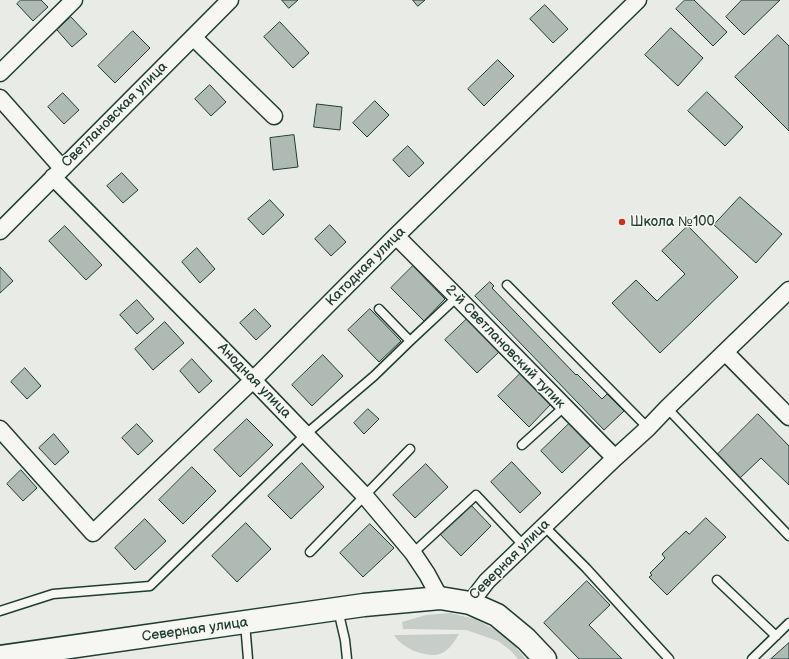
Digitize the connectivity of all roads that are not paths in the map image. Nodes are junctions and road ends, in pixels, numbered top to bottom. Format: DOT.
graph roads {
  1 [pos="74,0"];
  2 [pos="230,0"];
  3 [pos="638,0"];
  4 [pos="193,37"];
  5 [pos="0,73"];
  6 [pos="0,98"];
  7 [pos="274,116"];
  8 [pos="58,173"];
  9 [pos="0,231"];
  10 [pos="396,236"];
  11 [pos="507,286"];
  12 [pos="789,290"];
  13 [pos="457,297"];
  14 [pos="379,309"];
  15 [pos="410,341"];
  16 [pos="724,352"];
  17 [pos="253,380"];
  18 [pos="564,407"];
  19 [pos="667,408"];
  20 [pos="789,417"];
  21 [pos="648,428"];
  22 [pos="0,429"];
  23 [pos="306,434"];
  24 [pos="522,445"];
  25 [pos="410,449"];
  26 [pos="615,458"];
  27 [pos="365,496"];
  28 [pos="544,526"];
  29 [pos="789,536"];
  30 [pos="524,546"];
  31 [pos="310,552"];
  32 [pos="413,553"];
  33 [pos="717,580"];
  34 [pos="440,598"];
  35 [pos="470,603"];
  36 [pos="338,609"];
  37 [pos="0,611"];
  38 [pos="245,623"];
  39 [pos="789,623"];
  40 [pos="776,636"];
  41 [pos="0,657"];
  42 [pos="248,659"];
  43 [pos="347,659"];
  44 [pos="545,659"];
  45 [pos="669,659"];
  46 [pos="752,659"];
  1 -- 5 [label="street"];
  2 -- 4 [label="street, Светлановская улица"];
  3 -- 10 [label="street, Катодная улица"];
  4 -- 7 [label="street"];
  4 -- 8 [label="street, Светлановская улица"];
  6 -- 8 [label="street, Анодная улица"];
  8 -- 9 [label="street, Светлановская улица"];
  8 -- 17 [label="street, Анодная улица"];
  10 -- 13 [label="street, 2-й Светлановский тупик"];
  10 -- 17 [label="street, Катодная улица"];
  11 -- 21 [label="lane"];
  12 -- 16 [label="street, Северная улица"];
  13 -- 15 [label="lane"];
  13 -- 18 [label="street, 2-й Светлановский тупик"];
  14 -- 15 [label="lane"];
  15 -- 23 [label="lane"];
  16 -- 19 [label="street, Северная улица"];
  16 -- 20 [label="street"];
  17 -- 22 [label="street, Катодная улица"];
  17 -- 23 [label="street, Анодная улица"];
  18 -- 24 [label="lane"];
  18 -- 26 [label="street, 2-й Светлановский тупик"];
  19 -- 21 [label="street, Северная улица"];
  19 -- 29 [label="lane"];
  21 -- 26 [label="street, Северная улица"];
  23 -- 27 [label="street, Анодная улица"];
  23 -- 37 [label="lane"];
  25 -- 27 [label="lane"];
  26 -- 28 [label="street, Северная улица"];
  27 -- 31 [label="lane"];
  27 -- 32 [label="street, Анодная улица"];
  28 -- 30 [label="street, Северная улица"];
  28 -- 45 [label="lane"];
  30 -- 32 [label="lane"];
  30 -- 35 [label="street, Северная улица"];
  32 -- 34 [label="street, Анодная улица"];
  33 -- 40 [label="lane"];
  34 -- 35 [label="main road, Северная улица"];
  34 -- 36 [label="main road, Северная улица"];
  35 -- 44 [label="main road"];
  36 -- 38 [label="main road, Северная улица"];
  36 -- 43 [label="lane"];
  38 -- 41 [label="main road, Северная улица"];
  38 -- 42 [label="lane"];
  39 -- 40 [label="lane"];
  40 -- 46 [label="lane"];
}
